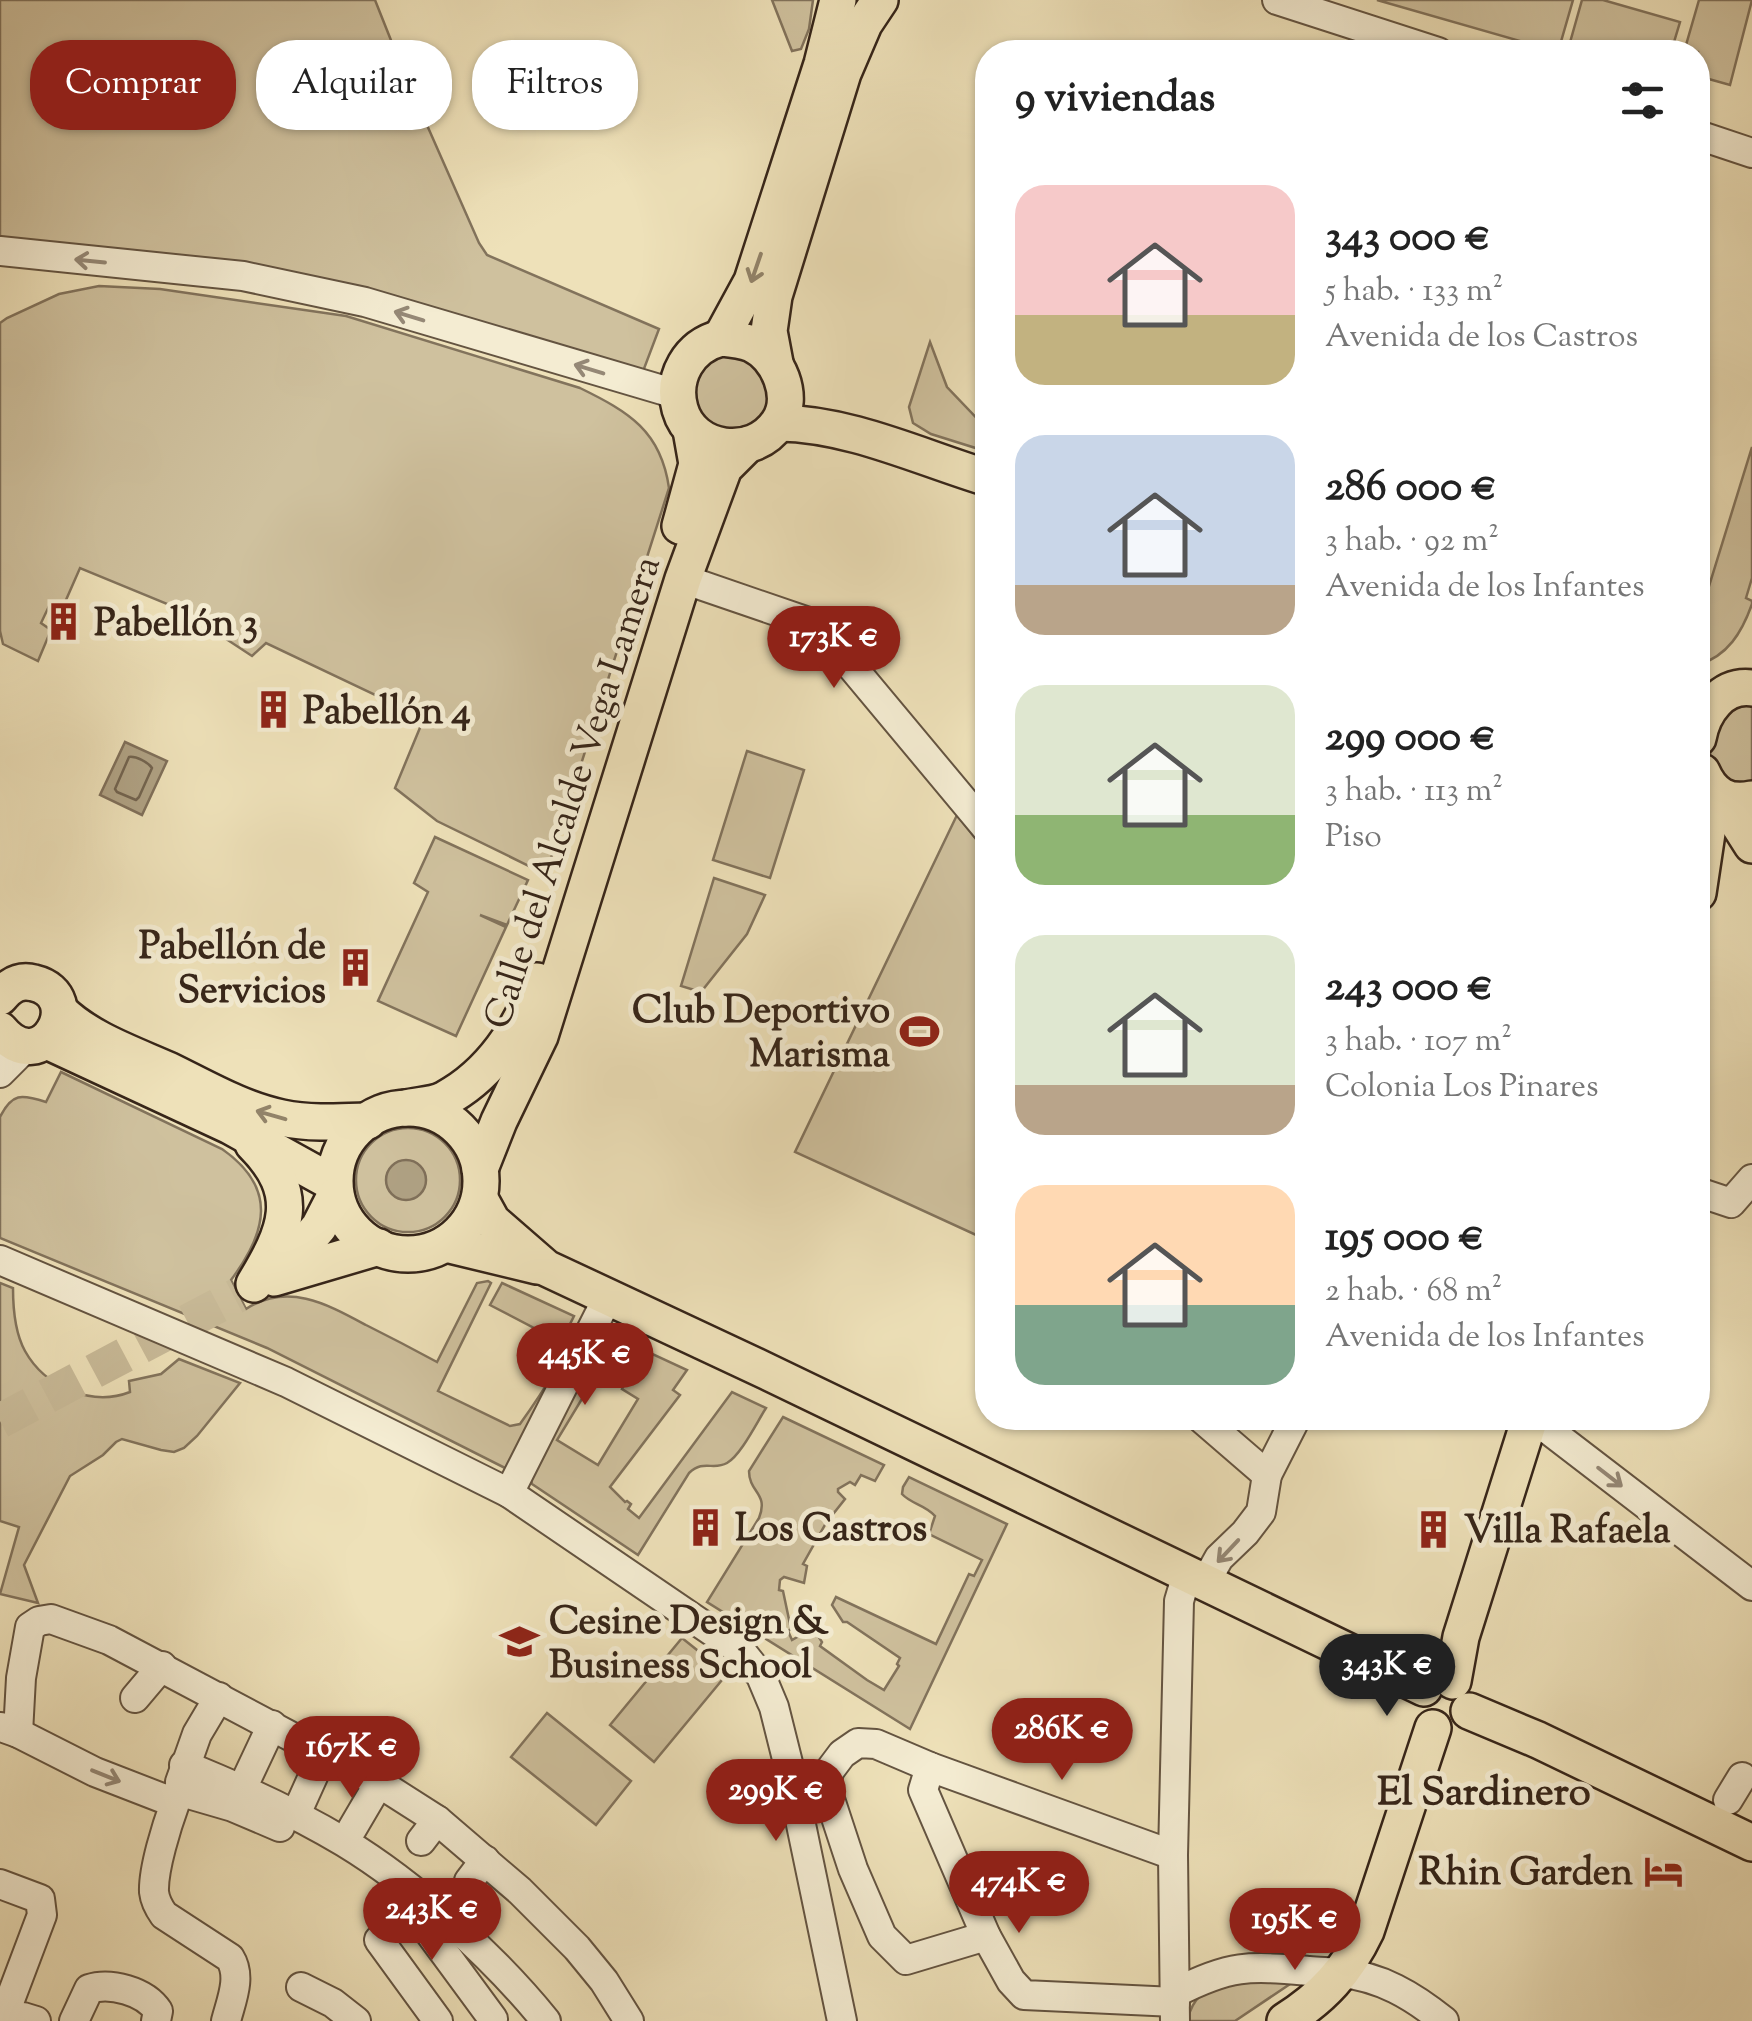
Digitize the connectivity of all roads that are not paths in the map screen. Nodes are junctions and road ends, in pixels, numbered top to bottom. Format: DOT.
graph roads {
  1 [pos="838,0"];
  2 [pos="880,0"];
  3 [pos="894,0"];
  4 [pos="1276,0"];
  5 [pos="858,36"];
  6 [pos="1401,40"];
  7 [pos="1710,139"];
  8 [pos="1752,153"];
  9 [pos="0,251"];
  10 [pos="721,338"];
  11 [pos="777,369"];
  12 [pos="676,394"];
  13 [pos="778,422"];
  14 [pos="691,430"];
  15 [pos="878,434"];
  16 [pos="747,445"];
  17 [pos="975,474"];
  18 [pos="683,579"];
  19 [pos="1734,684"];
  20 [pos="1710,710"];
  21 [pos="1731,802"];
  22 [pos="975,814"];
  23 [pos="1752,858"];
  24 [pos="1710,872"];
  25 [pos="1710,878"];
  26 [pos="3,989"];
  27 [pos="23,1033"];
  28 [pos="0,1073"];
  29 [pos="406,1108"];
  30 [pos="368,1121"];
  31 [pos="241,1132"];
  32 [pos="1752,1179"];
  33 [pos="480,1185"];
  34 [pos="334,1190"];
  35 [pos="1710,1196"];
  36 [pos="446,1244"];
  37 [pos="379,1248"];
  38 [pos="0,1260"];
  39 [pos="546,1268"];
  40 [pos="246,1289"];
  41 [pos="608,1297"];
  42 [pos="1214,1430"];
  43 [pos="1290,1430"];
  44 [pos="1528,1430"];
  45 [pos="1548,1430"];
  46 [pos="1266,1475"];
  47 [pos="509,1493"];
  48 [pos="1196,1579"];
  49 [pos="1752,1586"];
  50 [pos="162,1666"];
  51 [pos="1449,1693"];
  52 [pos="219,1697"];
  53 [pos="135,1698"];
  54 [pos="272,1725"];
  55 [pos="9,1730"];
  56 [pos="324,1752"];
  57 [pos="930,1767"];
  58 [pos="248,1776"];
  59 [pos="380,1783"];
  60 [pos="179,1786"];
  61 [pos="301,1803"];
  62 [pos="342,1842"];
  63 [pos="1752,1843"];
  64 [pos="1173,1854"];
  65 [pos="0,1884"];
  66 [pos="439,1918"];
  67 [pos="986,1936"];
  68 [pos="476,1961"];
  69 [pos="1343,1973"];
  70 [pos="301,1987"];
  71 [pos="1175,2005"];
  72 [pos="617,2016"];
  73 [pos="493,2017"];
  74 [pos="2,2021"];
  75 [pos="17,2021"];
  76 [pos="36,2021"];
  77 [pos="74,2021"];
  78 [pos="156,2021"];
  79 [pos="226,2021"];
  80 [pos="356,2021"];
  81 [pos="438,2021"];
  82 [pos="546,2021"];
  83 [pos="842,2021"];
  84 [pos="1285,2021"];
  85 [pos="1444,2021"];
  1 -- 10 [label="main road, one-way"];
  2 -- 5 [label="main road"];
  3 -- 5 [label="street"];
  4 -- 6 [label="street"];
  5 -- 11 [label="main road"];
  7 -- 8 [label="street"];
  12 -- 9 [label="street, one-way"];
  10 -- 11 [label="main road"];
  10 -- 12 [label="main road"];
  11 -- 13 [label="main road"];
  11 -- 15 [label="main road"];
  12 -- 14 [label="main road"];
  13 -- 15 [label="main road"];
  13 -- 16 [label="main road"];
  14 -- 16 [label="main road"];
  14 -- 29 [label="main road, Calle del Alcalde Vega Lamera"];
  15 -- 17 [label="main road"];
  16 -- 18 [label="main road, Calle del Alcalde Vega Lamera"];
  18 -- 22 [label="street"];
  18 -- 33 [label="main road, Calle del Alcalde Vega Lamera"];
  19 -- 20 [label="main road"];
  21 -- 24 [label="main road"];
  23 -- 25 [label="main road"];
  26 -- 27 [label="main road"];
  27 -- 28 [label="street"];
  30 -- 27 [label="main road, one-way"];
  27 -- 31 [label="main road"];
  29 -- 30 [label="main road"];
  29 -- 33 [label="main road"];
  30 -- 34 [label="main road"];
  31 -- 34 [label="main road"];
  31 -- 40 [label="main road"];
  32 -- 35 [label="street"];
  33 -- 36 [label="main road"];
  33 -- 39 [label="main road"];
  34 -- 37 [label="main road"];
  34 -- 40 [label="main road"];
  36 -- 37 [label="main road"];
  36 -- 39 [label="main road"];
  37 -- 40 [label="main road"];
  38 -- 47 [label="street"];
  39 -- 41 [label="main road"];
  41 -- 47 [label="street"];
  41 -- 48 [label="main road"];
  42 -- 46 [label="street"];
  43 -- 46 [label="street"];
  44 -- 51 [label="main road"];
  45 -- 49 [label="street, one-way"];
  46 -- 48 [label="street, one-way"];
  47 -- 83 [label="street"];
  48 -- 51 [label="main road"];
  48 -- 64 [label="street"];
  50 -- 52 [label="street"];
  50 -- 53 [label="street"];
  50 -- 55 [label="street"];
  51 -- 63 [label="main road"];
  51 -- 69 [label="main road"];
  52 -- 54 [label="street"];
  52 -- 60 [label="street"];
  54 -- 56 [label="street"];
  54 -- 58 [label="street"];
  55 -- 60 [label="street, one-way"];
  56 -- 59 [label="street"];
  56 -- 61 [label="street"];
  57 -- 64 [label="street"];
  57 -- 67 [label="street"];
  57 -- 67 [label="street"];
  59 -- 62 [label="street"];
  59 -- 72 [label="street"];
  60 -- 62 [label="street"];
  60 -- 79 [label="street"];
  62 -- 66 [label="street"];
  64 -- 71 [label="street"];
  65 -- 74 [label="street"];
  66 -- 68 [label="street"];
  66 -- 81 [label="street"];
  67 -- 71 [label="street"];
  68 -- 73 [label="street"];
  68 -- 82 [label="street"];
  69 -- 71 [label="street"];
  69 -- 84 [label="main road"];
  69 -- 85 [label="street"];
  70 -- 80 [label="street"];
  75 -- 76 [label="street"];
  77 -- 78 [label="street"];
}
